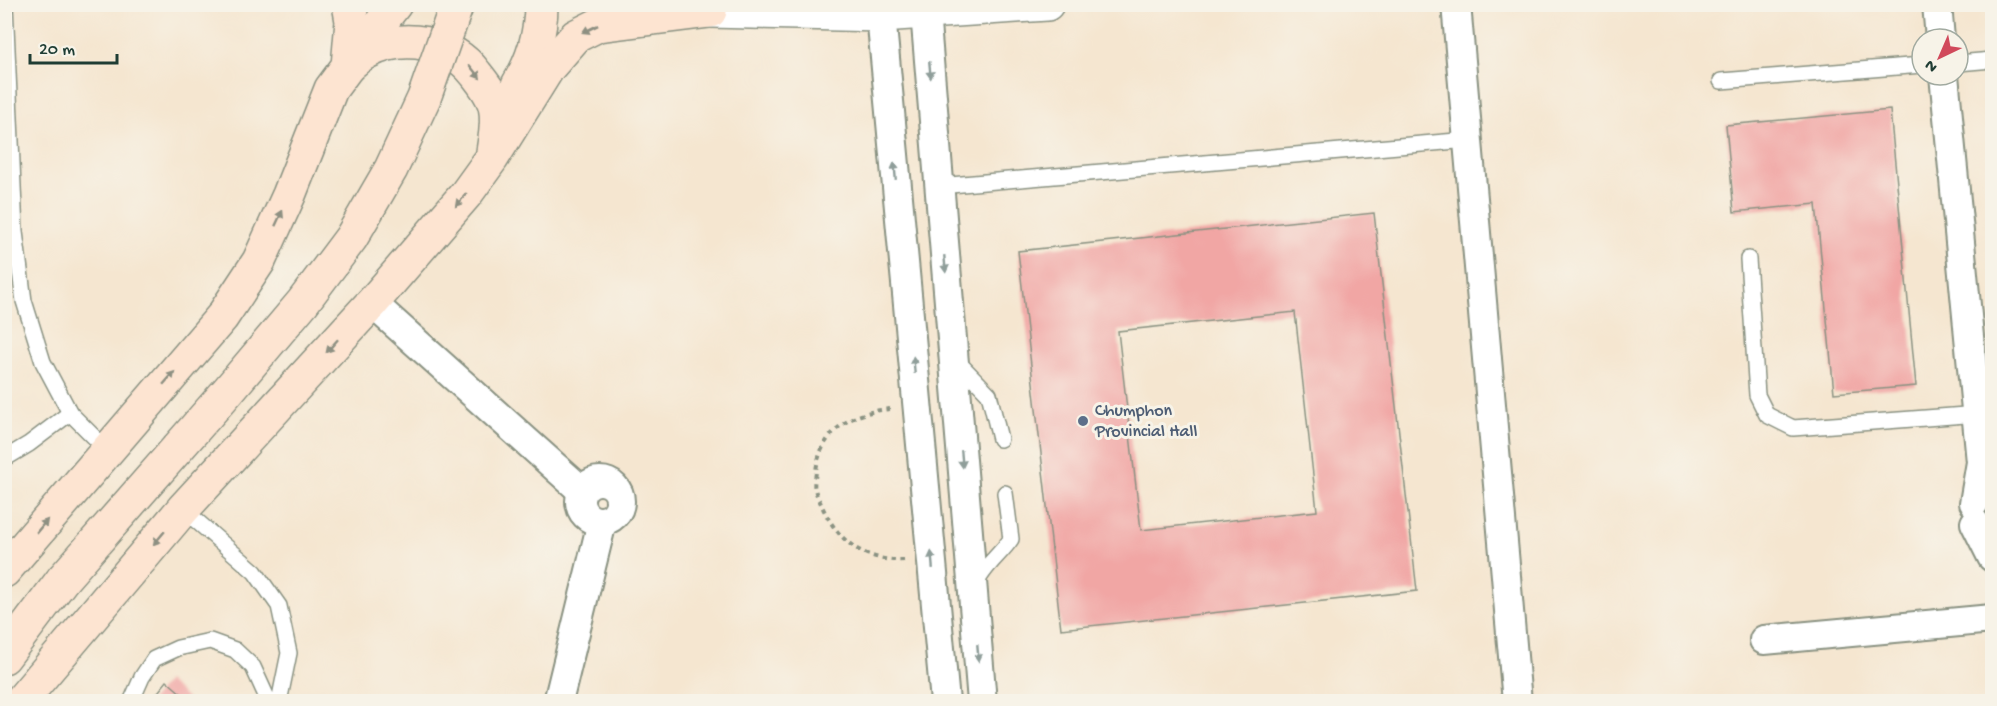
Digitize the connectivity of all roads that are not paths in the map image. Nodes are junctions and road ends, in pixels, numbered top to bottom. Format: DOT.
graph roads {
  1 [pos="5,4"];
  2 [pos="349,4"];
  3 [pos="395,4"];
  4 [pos="457,4"];
  5 [pos="541,4"];
  6 [pos="645,4"];
  7 [pos="1047,4"];
  8 [pos="1456,4"];
  9 [pos="1937,4"];
  10 [pos="710,11"];
  11 [pos="925,12"];
  12 [pos="881,15"];
  13 [pos="1939,27"];
  14 [pos="357,59"];
  15 [pos="1992,60"];
  16 [pos="1970,62"];
  17 [pos="1910,66"];
  18 [pos="1721,81"];
  19 [pos="1945,87"];
  20 [pos="497,118"];
  21 [pos="1468,140"];
  22 [pos="492,158"];
  23 [pos="939,186"];
  24 [pos="1748,259"];
  25 [pos="372,303"];
  26 [pos="953,357"];
  27 [pos="70,413"];
  28 [pos="1984,413"];
  29 [pos="1000,439"];
  30 [pos="107,450"];
  31 [pos="4,459"];
  32 [pos="1987,470"];
  33 [pos="1005,493"];
  34 [pos="183,509"];
  35 [pos="1992,557"];
  36 [pos="4,571"];
  37 [pos="63,579"];
  38 [pos="973,594"];
  39 [pos="935,597"];
  40 [pos="1992,619"];
  41 [pos="4,640"];
  42 [pos="1764,640"];
  43 [pos="4,657"];
  44 [pos="20,702"];
  45 [pos="131,702"];
  46 [pos="269,702"];
  47 [pos="279,702"];
  48 [pos="558,702"];
  49 [pos="945,702"];
  50 [pos="982,702"];
  51 [pos="1517,702"];
  1 -- 27 [label="lane"];
  2 -- 14 [label="main road"];
  3 -- 14 [label="main road"];
  4 -- 37 [label="main road, bridge"];
  5 -- 20 [label="main road"];
  6 -- 10 [label="street"];
  7 -- 11 [label="street"];
  8 -- 21 [label="street"];
  9 -- 13 [label="street"];
  10 -- 12 [label="street"];
  10 -- 22 [label="main road, one-way"];
  11 -- 12 [label="street"];
  11 -- 23 [label="street, one-way"];
  39 -- 12 [label="street, one-way"];
  14 -- 20 [label="main road, one-way"];
  30 -- 14 [label="main road, one-way"];
  15 -- 16 [label="lane"];
  17 -- 18 [label="lane"];
  19 -- 28 [label="street"];
  20 -- 22 [label="main road"];
  21 -- 23 [label="lane"];
  21 -- 51 [label="street"];
  22 -- 25 [label="main road, one-way"];
  23 -- 26 [label="street, one-way"];
  24 -- 28 [label="lane"];
  25 -- 34 [label="main road, one-way"];
  25 -- 48 [label="street"];
  26 -- 29 [label="lane"];
  26 -- 38 [label="street, one-way"];
  27 -- 30 [label="lane"];
  27 -- 31 [label="lane"];
  28 -- 32 [label="street"];
  36 -- 30 [label="main road, one-way"];
  32 -- 35 [label="street"];
  33 -- 38 [label="lane"];
  34 -- 44 [label="main road, one-way"];
  34 -- 47 [label="lane"];
  37 -- 41 [label="main road"];
  37 -- 43 [label="main road"];
  38 -- 39 [label="street"];
  38 -- 50 [label="street, one-way"];
  39 -- 49 [label="street"];
  40 -- 42 [label="street"];
  45 -- 46 [label="lane"];
}
